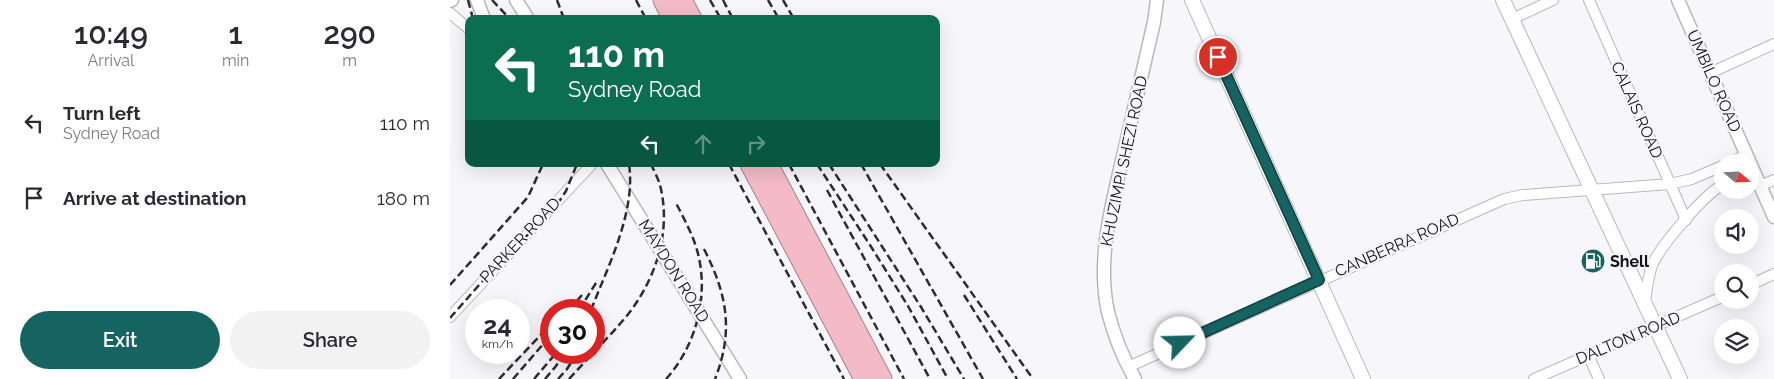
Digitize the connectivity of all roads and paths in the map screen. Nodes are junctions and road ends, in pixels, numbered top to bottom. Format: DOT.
graph roads {
  1 [pos="477,0"];
  2 [pos="516,0"];
  3 [pos="663,0"];
  4 [pos="682,0"];
  5 [pos="1157,0"];
  6 [pos="1192,0"];
  7 [pos="1504,0"];
  8 [pos="1553,0"];
  9 [pos="1589,0"];
  10 [pos="1678,0"];
  11 [pos="450,13"];
  12 [pos="483,15"];
  13 [pos="525,15"];
  14 [pos="671,15"];
  15 [pos="690,15"];
  16 [pos="1512,19"];
  17 [pos="465,26"];
  18 [pos="1774,44"];
  19 [pos="1710,72"];
  20 [pos="1747,154"];
  21 [pos="589,167"];
  22 [pos="609,167"];
  23 [pos="752,167"];
  24 [pos="770,167"];
  25 [pos="1714,169"];
  26 [pos="1774,180"];
  27 [pos="1670,184"];
  28 [pos="1760,186"];
  29 [pos="1592,190"];
  30 [pos="1714,191"];
  31 [pos="1774,217"];
  32 [pos="1686,220"];
  33 [pos="1774,274"];
  34 [pos="1319,280"];
  35 [pos="1759,281"];
  36 [pos="1645,301"];
  37 [pos="1714,301"];
  38 [pos="450,316"];
  39 [pos="1656,327"];
  40 [pos="1588,355"];
  41 [pos="1128,367"];
  42 [pos="740,379"];
  43 [pos="864,379"];
  44 [pos="882,379"];
  45 [pos="1134,379"];
  46 [pos="1363,379"];
  47 [pos="1534,379"];
  48 [pos="1599,379"];
  49 [pos="1680,379"];
  1 -- 12 [label="street"];
  2 -- 13 [label="street"];
  3 -- 14 [label="highway"];
  4 -- 15 [label="highway"];
  5 -- 41 [label="street, KHUZIMPI SHEZI ROAD"];
  6 -- 34 [label="main road"];
  7 -- 16 [label="main road"];
  8 -- 16 [label="street"];
  9 -- 27 [label="street, CALAIS ROAD"];
  10 -- 19 [label="street, UMBILO ROAD"];
  11 -- 17 [label="street"];
  16 -- 29 [label="main road"];
  18 -- 19 [label="street"];
  19 -- 20 [label="street, UMBILO ROAD"];
  21 -- 38 [label="street, PARKER ROAD"];
  22 -- 42 [label="street, MAYDON ROAD"];
  23 -- 43 [label="highway"];
  24 -- 44 [label="highway"];
  25 -- 27 [label="street, CANBERRA ROAD"];
  26 -- 28 [label="street"];
  27 -- 29 [label="street, CANBERRA ROAD"];
  27 -- 32 [label="street, CALAIS ROAD"];
  28 -- 31 [label="street, UMBILO ROAD"];
  29 -- 34 [label="street, CANBERRA ROAD"];
  29 -- 36 [label="main road"];
  30 -- 32 [label="street"];
  32 -- 36 [label="street"];
  33 -- 35 [label="street"];
  34 -- 41 [label="street, CANBERRA ROAD"];
  34 -- 46 [label="main road"];
  36 -- 39 [label="main road"];
  37 -- 39 [label="street, DALTON ROAD"];
  39 -- 40 [label="street, DALTON ROAD"];
  39 -- 49 [label="main road"];
  40 -- 47 [label="street, DALTON ROAD"];
  40 -- 48 [label="street"];
  41 -- 45 [label="street, KHUZIMPI SHEZI ROAD"];
}
